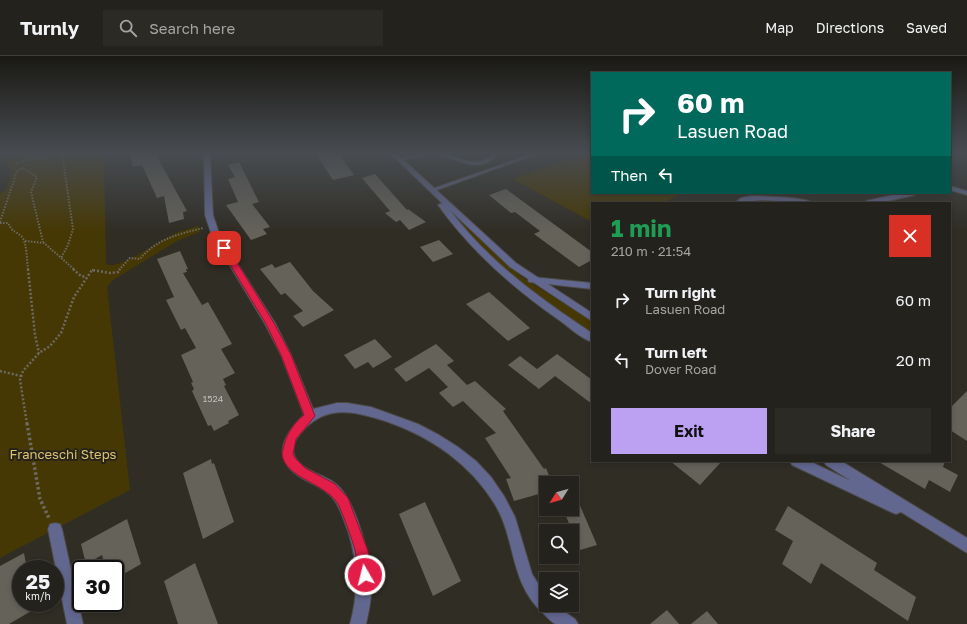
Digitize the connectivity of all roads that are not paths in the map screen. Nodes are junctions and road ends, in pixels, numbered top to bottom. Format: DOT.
graph roads {
  1 [pos="208,180"];
  2 [pos="421,180"];
  3 [pos="462,180"];
  4 [pos="951,188"];
  5 [pos="432,190"];
  6 [pos="967,193"];
  7 [pos="908,194"];
  8 [pos="740,202"];
  9 [pos="800,202"];
  10 [pos="873,202"];
  11 [pos="532,280"];
  12 [pos="591,286"];
  13 [pos="591,317"];
  14 [pos="591,337"];
  15 [pos="310,416"];
  16 [pos="798,462"];
  17 [pos="832,462"];
  18 [pos="930,524"];
  19 [pos="55,529"];
  20 [pos="967,546"];
  21 [pos="75,624"];
  22 [pos="358,624"];
  23 [pos="570,624"];
  1 -- 15 [label="street"];
  2 -- 5 [label="street"];
  3 -- 5 [label="lane"];
  4 -- 6 [label="street"];
  5 -- 11 [label="street"];
  5 -- 14 [label="street"];
  7 -- 10 [label="street"];
  8 -- 9 [label="street"];
  11 -- 12 [label="street"];
  11 -- 13 [label="street"];
  15 -- 22 [label="street"];
  15 -- 23 [label="street"];
  16 -- 18 [label="street"];
  17 -- 18 [label="street"];
  18 -- 20 [label="street"];
  19 -- 21 [label="street"];
}
